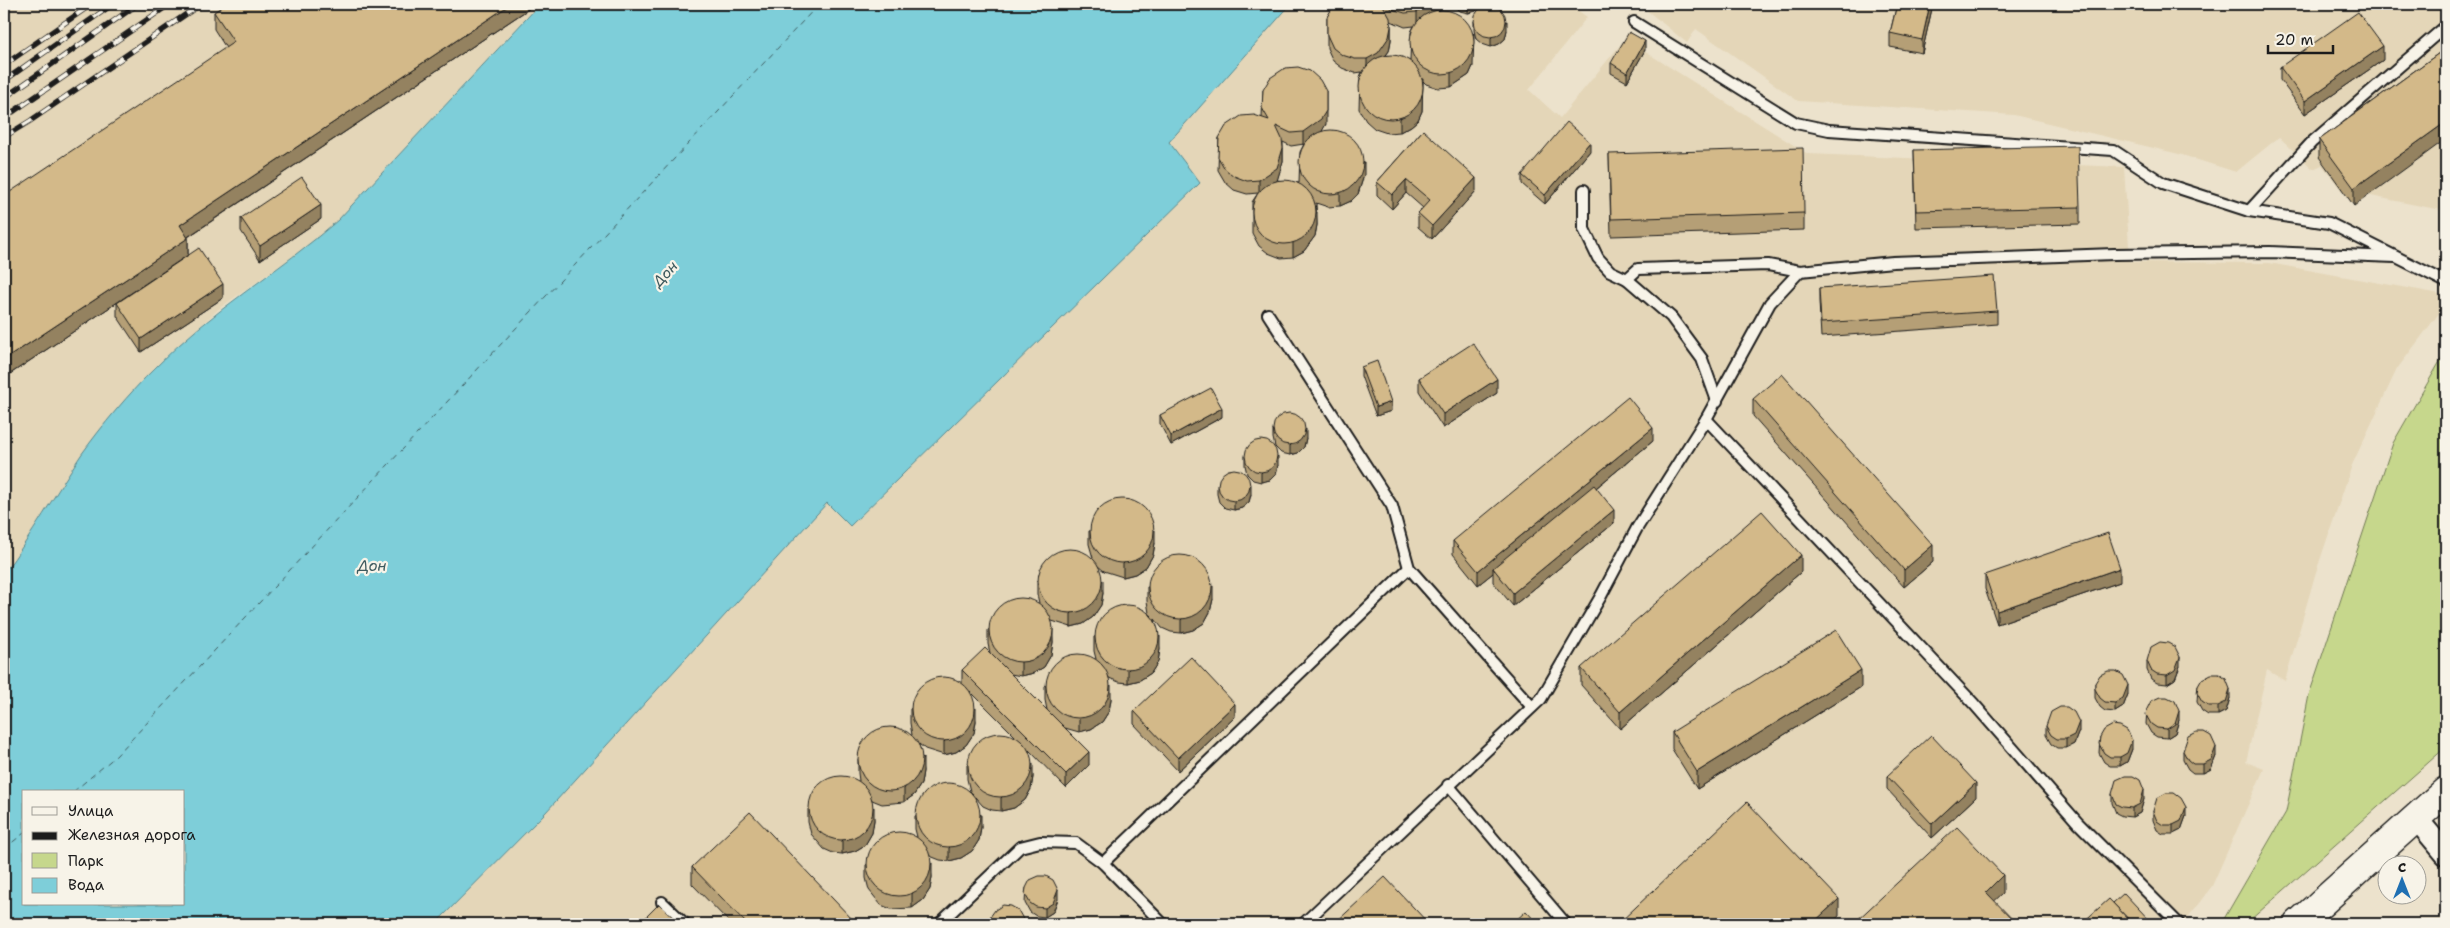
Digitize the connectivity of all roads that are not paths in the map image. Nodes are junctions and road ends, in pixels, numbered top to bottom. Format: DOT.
graph roads {
  1 [pos="1634,22"];
  2 [pos="2446,26"];
  3 [pos="1584,190"];
  4 [pos="2249,211"];
  5 [pos="2395,257"];
  6 [pos="1800,271"];
  7 [pos="1627,278"];
  8 [pos="2446,282"];
  9 [pos="1268,314"];
  10 [pos="1716,401"];
  11 [pos="1706,419"];
  12 [pos="1409,568"];
  13 [pos="1532,707"];
  14 [pos="1448,786"];
  15 [pos="2446,791"];
  16 [pos="2416,818"];
  17 [pos="2446,854"];
  18 [pos="1103,864"];
  19 [pos="662,902"];
  20 [pos="685,924"];
  21 [pos="939,924"];
  22 [pos="1163,924"];
  23 [pos="1303,924"];
  24 [pos="1566,924"];
  25 [pos="2179,924"];
  26 [pos="2298,924"];
  1 -- 4 [label="lane"];
  2 -- 4 [label="lane"];
  3 -- 7 [label="lane"];
  4 -- 5 [label="lane"];
  5 -- 6 [label="lane"];
  5 -- 8 [label="lane"];
  6 -- 7 [label="lane"];
  6 -- 10 [label="lane"];
  7 -- 10 [label="lane"];
  9 -- 12 [label="lane"];
  10 -- 11 [label="lane"];
  11 -- 13 [label="lane"];
  11 -- 25 [label="lane"];
  12 -- 13 [label="lane"];
  12 -- 18 [label="lane"];
  13 -- 14 [label="lane"];
  14 -- 23 [label="lane"];
  14 -- 24 [label="lane"];
  15 -- 16 [label="main road"];
  16 -- 17 [label="street"];
  16 -- 26 [label="main road"];
  18 -- 21 [label="lane"];
  18 -- 22 [label="lane"];
  19 -- 20 [label="lane"];
}
